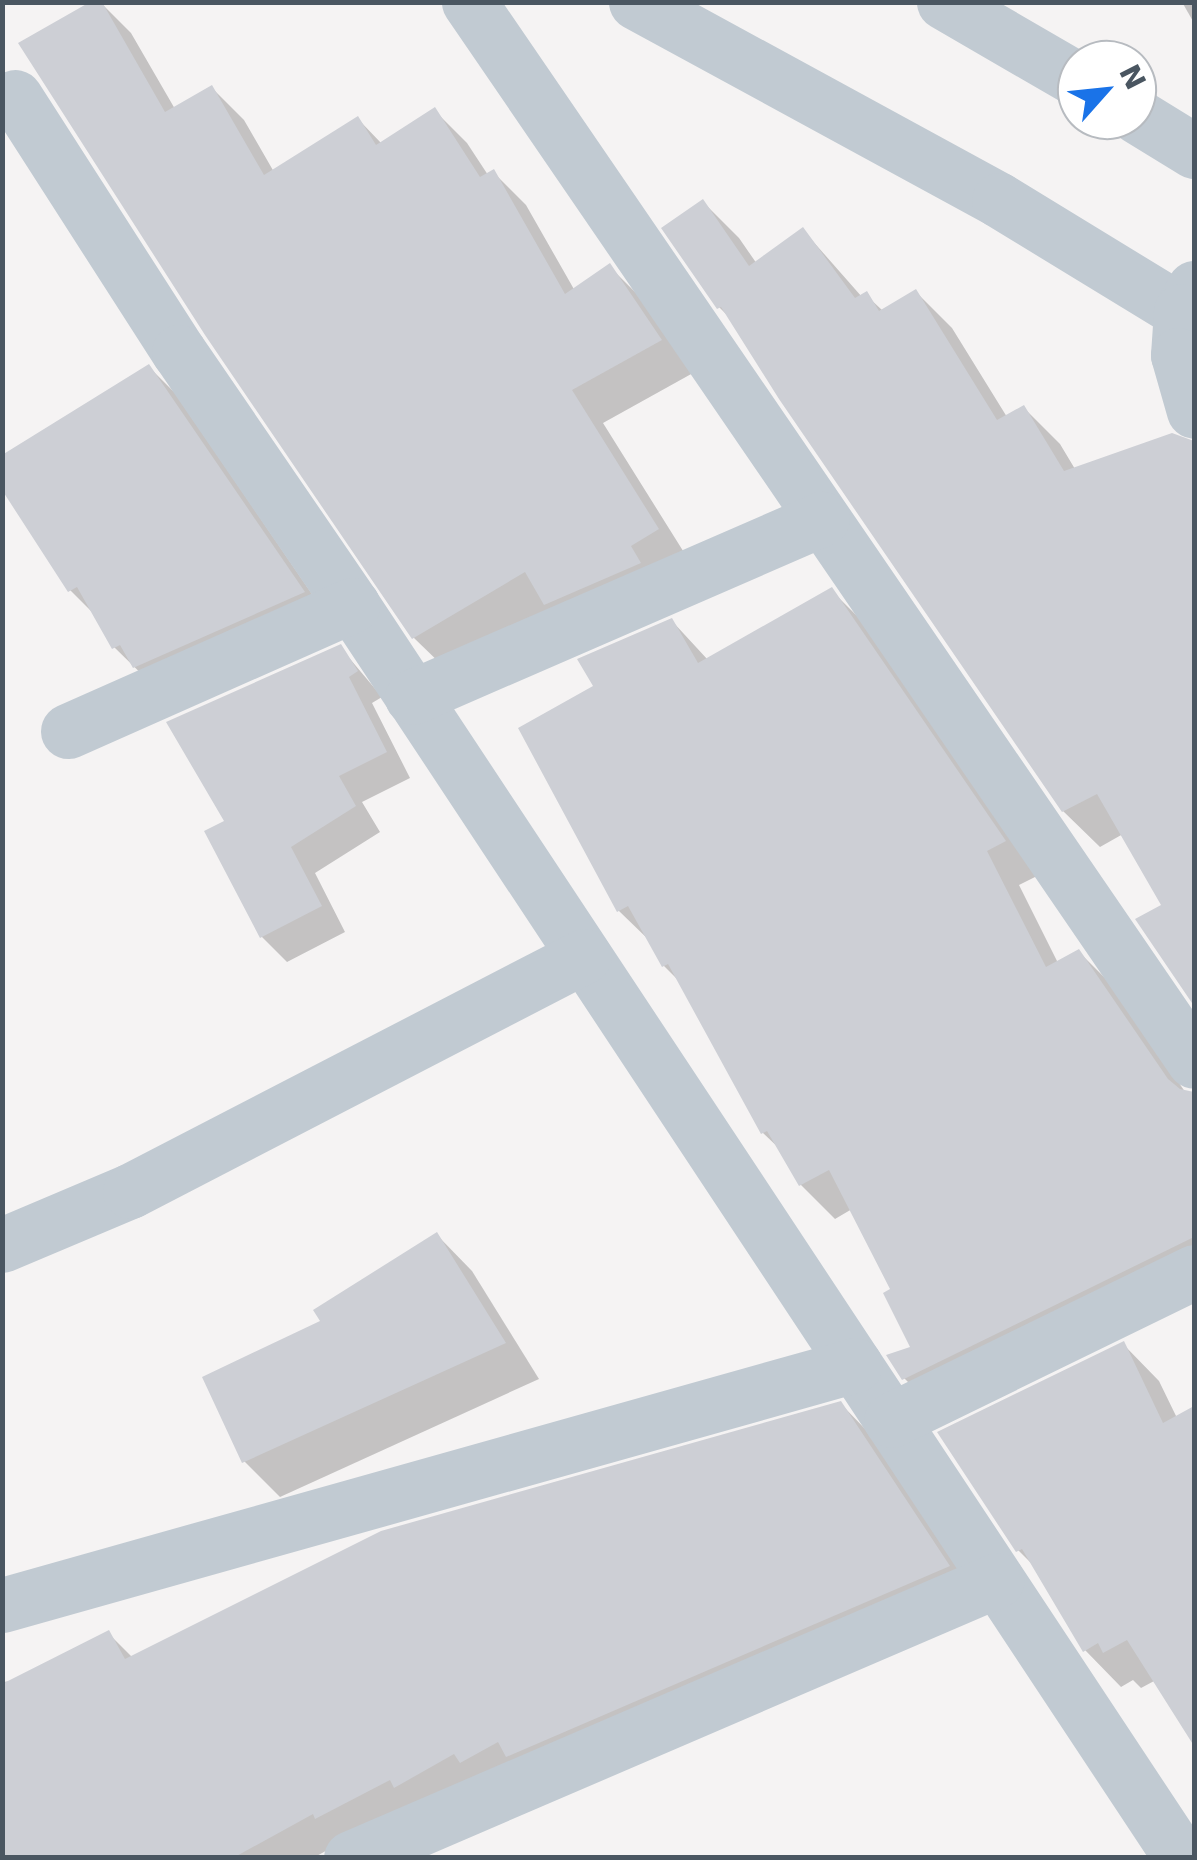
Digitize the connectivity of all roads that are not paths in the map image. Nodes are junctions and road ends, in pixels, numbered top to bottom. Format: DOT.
graph roads {
  1 [pos="469,2"];
  2 [pos="636,2"];
  3 [pos="944,2"];
  4 [pos="1057,67"];
  5 [pos="15,97"];
  6 [pos="1157,129"];
  7 [pos="1194,152"];
  8 [pos="1190,306"];
  9 [pos="1194,411"];
  10 [pos="822,519"];
  11 [pos="352,605"];
  12 [pos="412,697"];
  13 [pos="68,730"];
  14 [pos="584,956"];
  15 [pos="1194,1062"];
  16 [pos="2,1245"];
  17 [pos="1194,1272"];
  18 [pos="855,1365"];
  19 [pos="891,1420"];
  20 [pos="997,1580"];
  21 [pos="2,1604"];
  22 [pos="351,1858"];
  23 [pos="1181,1858"];
  1 -- 10 [label="street"];
  2 -- 8 [label="street"];
  3 -- 4 [label="street"];
  5 -- 11 [label="street"];
  6 -- 7 [label="street"];
  8 -- 9 [label="street"];
  10 -- 12 [label="street"];
  10 -- 15 [label="street"];
  11 -- 12 [label="street"];
  11 -- 13 [label="street"];
  12 -- 14 [label="street"];
  14 -- 16 [label="street"];
  14 -- 18 [label="street"];
  17 -- 19 [label="street"];
  18 -- 19 [label="street"];
  18 -- 21 [label="street"];
  19 -- 20 [label="street"];
  20 -- 22 [label="street"];
  20 -- 23 [label="street"];
}
